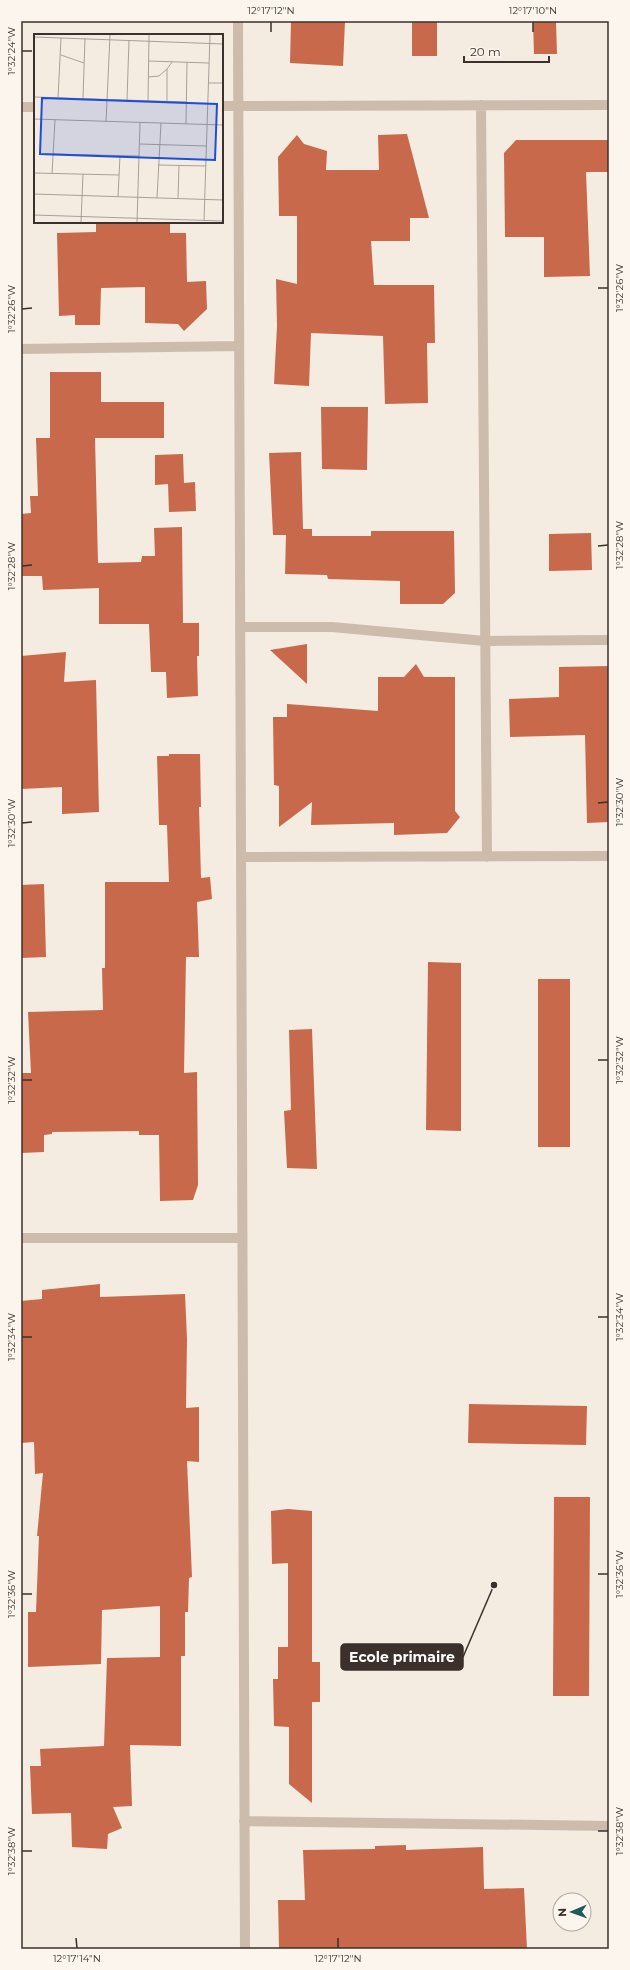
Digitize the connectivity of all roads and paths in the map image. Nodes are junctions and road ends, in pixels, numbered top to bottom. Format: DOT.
graph roads {
  1 [pos="238,21"];
  2 [pos="481,105"];
  3 [pos="609,105"];
  4 [pos="223,106"];
  5 [pos="238,106"];
  6 [pos="21,107"];
  7 [pos="34,107"];
  8 [pos="239,346"];
  9 [pos="21,349"];
  10 [pos="240,627"];
  11 [pos="609,640"];
  12 [pos="486,641"];
  13 [pos="609,856"];
  14 [pos="487,857"];
  15 [pos="241,858"];
  16 [pos="21,1238"];
  17 [pos="242,1238"];
  18 [pos="244,1821"];
  19 [pos="609,1826"];
  20 [pos="245,1949"];
  1 -- 5 [label="street"];
  2 -- 3 [label="street"];
  2 -- 5 [label="street"];
  2 -- 12 [label="street"];
  4 -- 5 [label="street"];
  5 -- 8 [label="street"];
  6 -- 7 [label="street"];
  8 -- 9 [label="street"];
  8 -- 10 [label="street"];
  10 -- 12 [label="street"];
  10 -- 15 [label="street"];
  11 -- 12 [label="street"];
  12 -- 14 [label="street"];
  13 -- 14 [label="street"];
  14 -- 15 [label="street"];
  15 -- 17 [label="street"];
  16 -- 17 [label="street"];
  17 -- 18 [label="street"];
  18 -- 19 [label="street"];
  18 -- 20 [label="street"];
}
